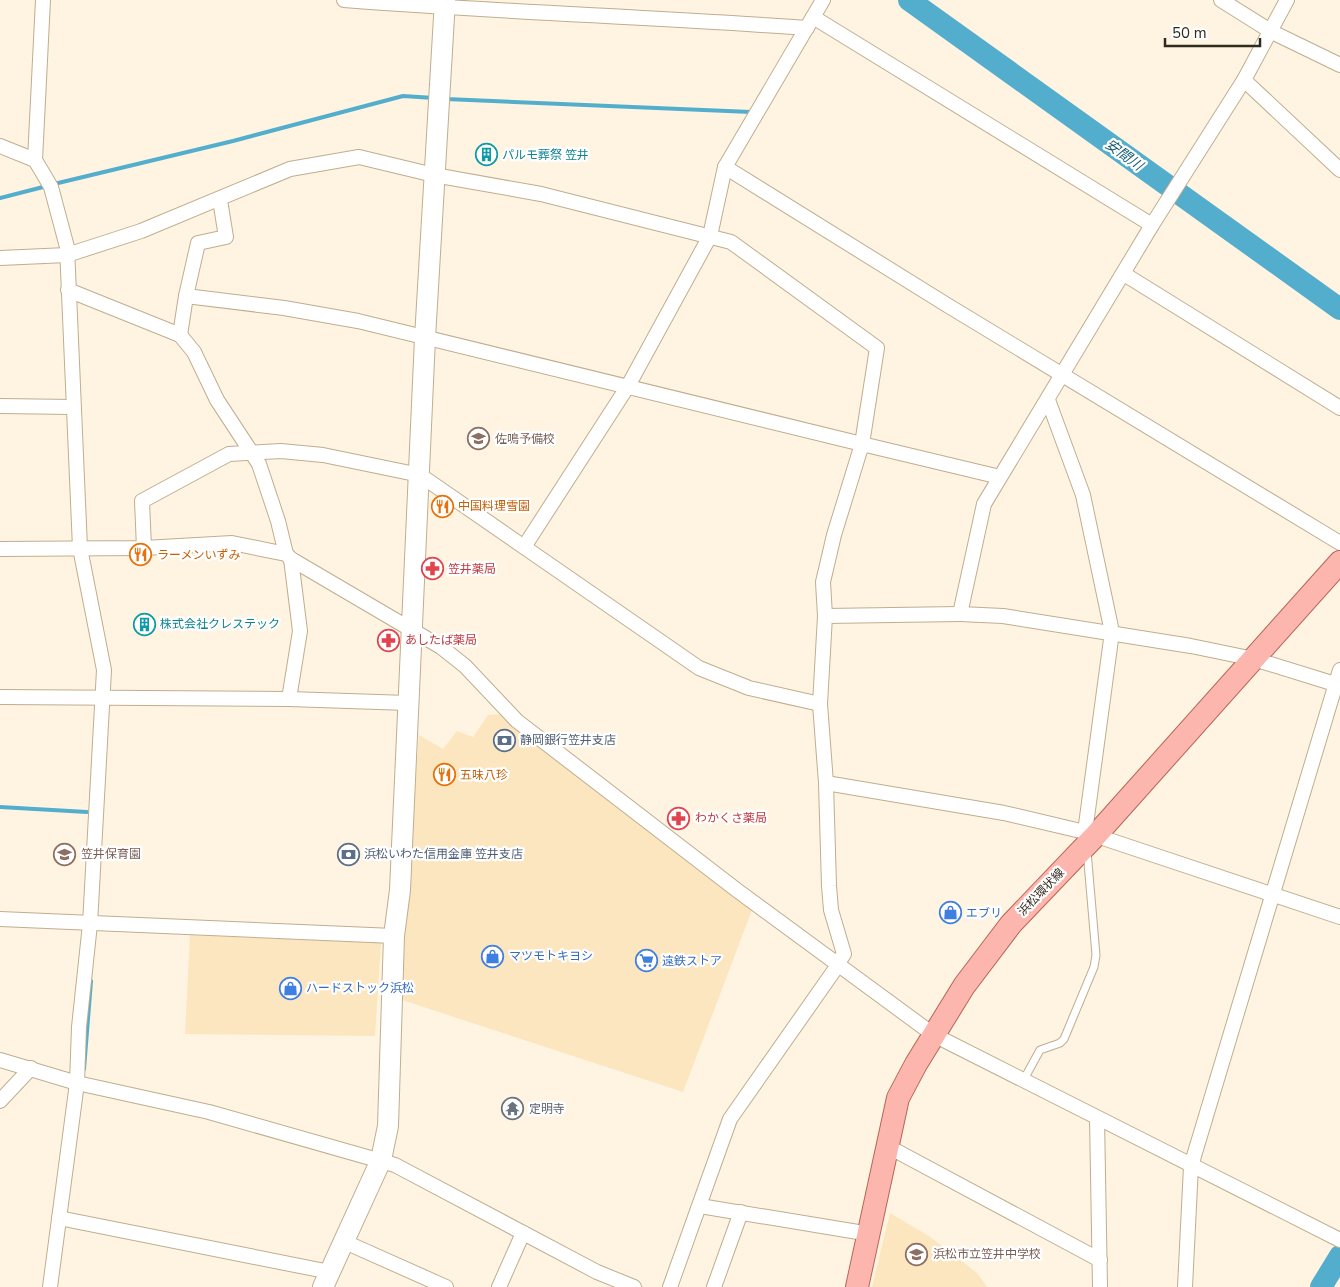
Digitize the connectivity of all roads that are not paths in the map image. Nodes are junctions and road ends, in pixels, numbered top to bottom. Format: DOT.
graph roads {
  1 [pos="43,0"];
  2 [pos="344,0"];
  3 [pos="823,0"];
  4 [pos="1221,0"];
  5 [pos="1287,0"];
  6 [pos="444,4"];
  7 [pos="810,22"];
  8 [pos="1272,32"];
  9 [pos="1340,65"];
  10 [pos="1244,80"];
  11 [pos="0,146"];
  12 [pos="34,160"];
  13 [pos="725,167"];
  14 [pos="1340,170"];
  15 [pos="434,175"];
  16 [pos="220,200"];
  17 [pos="1152,225"];
  18 [pos="710,236"];
  19 [pos="67,255"];
  20 [pos="0,258"];
  21 [pos="1124,274"];
  22 [pos="68,290"];
  23 [pos="186,296"];
  24 [pos="180,335"];
  25 [pos="425,338"];
  26 [pos="1062,374"];
  27 [pos="628,386"];
  28 [pos="1048,400"];
  29 [pos="0,406"];
  30 [pos="73,407"];
  31 [pos="1340,408"];
  32 [pos="862,444"];
  33 [pos="251,451"];
  34 [pos="420,475"];
  35 [pos="1000,477"];
  36 [pos="1340,543"];
  37 [pos="524,547"];
  38 [pos="80,548"];
  39 [pos="144,548"];
  40 [pos="0,549"];
  41 [pos="289,556"];
  42 [pos="1340,562"];
  43 [pos="960,614"];
  44 [pos="825,616"];
  45 [pos="413,629"];
  46 [pos="1112,632"];
  47 [pos="1254,659"];
  48 [pos="1340,670"];
  49 [pos="1338,685"];
  50 [pos="0,697"];
  51 [pos="103,699"];
  52 [pos="289,699"];
  53 [pos="408,703"];
  54 [pos="820,704"];
  55 [pos="826,783"];
  56 [pos="1089,838"];
  57 [pos="1273,896"];
  58 [pos="1340,917"];
  59 [pos="0,920"];
  60 [pos="95,924"];
  61 [pos="394,936"];
  62 [pos="838,965"];
  63 [pos="934,1035"];
  64 [pos="0,1060"];
  65 [pos="31,1068"];
  66 [pos="1023,1080"];
  67 [pos="77,1083"];
  68 [pos="0,1101"];
  69 [pos="1097,1118"];
  70 [pos="887,1146"];
  71 [pos="381,1160"];
  72 [pos="1192,1166"];
  73 [pos="700,1206"];
  74 [pos="741,1212"];
  75 [pos="59,1218"];
  76 [pos="523,1232"];
  77 [pos="870,1234"];
  78 [pos="1340,1240"];
  79 [pos="345,1242"];
  80 [pos="1100,1260"];
  81 [pos="327,1280"];
  82 [pos="50,1287"];
  83 [pos="446,1287"];
  84 [pos="499,1287"];
  85 [pos="634,1287"];
  86 [pos="670,1287"];
  87 [pos="714,1287"];
  88 [pos="857,1287"];
  89 [pos="1100,1287"];
  90 [pos="1185,1287"];
  1 -- 12 [label="street"];
  2 -- 6 [label="street"];
  3 -- 7 [label="street"];
  4 -- 8 [label="street"];
  5 -- 8 [label="street"];
  6 -- 7 [label="street"];
  6 -- 15 [label="street"];
  7 -- 13 [label="street"];
  7 -- 17 [label="street"];
  8 -- 9 [label="street"];
  8 -- 10 [label="street"];
  10 -- 14 [label="street"];
  10 -- 17 [label="street"];
  11 -- 12 [label="street"];
  12 -- 19 [label="street"];
  13 -- 18 [label="street"];
  13 -- 26 [label="street"];
  15 -- 16 [label="street"];
  15 -- 18 [label="street"];
  15 -- 25 [label="street"];
  16 -- 19 [label="street"];
  16 -- 23 [label="street"];
  17 -- 21 [label="street"];
  18 -- 27 [label="street"];
  18 -- 32 [label="street"];
  19 -- 20 [label="street"];
  19 -- 22 [label="street"];
  21 -- 26 [label="street"];
  21 -- 31 [label="street"];
  22 -- 24 [label="street"];
  22 -- 30 [label="street"];
  23 -- 24 [label="street"];
  23 -- 25 [label="street"];
  24 -- 33 [label="street"];
  25 -- 27 [label="street"];
  25 -- 34 [label="street"];
  26 -- 28 [label="street"];
  26 -- 36 [label="street"];
  27 -- 32 [label="street"];
  27 -- 37 [label="street"];
  28 -- 35 [label="street"];
  28 -- 46 [label="street"];
  29 -- 30 [label="street"];
  30 -- 38 [label="street"];
  32 -- 35 [label="street"];
  32 -- 44 [label="street"];
  33 -- 34 [label="street"];
  33 -- 39 [label="street"];
  33 -- 41 [label="street"];
  34 -- 37 [label="street"];
  34 -- 45 [label="street"];
  35 -- 43 [label="street"];
  37 -- 54 [label="street"];
  38 -- 39 [label="street"];
  38 -- 40 [label="street"];
  38 -- 51 [label="street"];
  39 -- 41 [label="street"];
  41 -- 45 [label="street"];
  41 -- 52 [label="street"];
  42 -- 47 [label="main road, 浜松環状線"];
  43 -- 44 [label="street"];
  43 -- 46 [label="street"];
  44 -- 54 [label="street"];
  45 -- 53 [label="street"];
  45 -- 62 [label="street"];
  46 -- 47 [label="street"];
  46 -- 56 [label="street"];
  47 -- 49 [label="street"];
  47 -- 56 [label="main road, 浜松環状線"];
  48 -- 49 [label="street"];
  49 -- 57 [label="street"];
  50 -- 51 [label="street"];
  51 -- 52 [label="street"];
  51 -- 60 [label="street"];
  52 -- 53 [label="street"];
  53 -- 61 [label="street"];
  54 -- 55 [label="street"];
  55 -- 56 [label="street"];
  55 -- 62 [label="street"];
  56 -- 57 [label="street"];
  56 -- 63 [label="main road, 浜松環状線"];
  56 -- 66 [label="lane"];
  57 -- 58 [label="street"];
  57 -- 72 [label="street"];
  59 -- 60 [label="street"];
  60 -- 61 [label="street"];
  60 -- 67 [label="street"];
  61 -- 71 [label="street"];
  62 -- 63 [label="street"];
  62 -- 73 [label="street"];
  63 -- 66 [label="street"];
  63 -- 70 [label="main road, 浜松環状線"];
  64 -- 65 [label="street"];
  65 -- 67 [label="street"];
  65 -- 68 [label="street"];
  66 -- 69 [label="street"];
  67 -- 71 [label="street"];
  67 -- 75 [label="street"];
  69 -- 72 [label="street"];
  69 -- 80 [label="street"];
  70 -- 77 [label="main road, 浜松環状線"];
  70 -- 80 [label="street"];
  71 -- 76 [label="street"];
  71 -- 79 [label="street"];
  72 -- 78 [label="street"];
  72 -- 90 [label="street"];
  73 -- 74 [label="street"];
  73 -- 86 [label="street"];
  74 -- 77 [label="street"];
  74 -- 87 [label="street"];
  75 -- 81 [label="street"];
  75 -- 82 [label="street"];
  76 -- 84 [label="street"];
  76 -- 85 [label="street"];
  77 -- 88 [label="main road, 浜松環状線"];
  79 -- 81 [label="street"];
  79 -- 83 [label="street"];
  80 -- 89 [label="street"];
}
